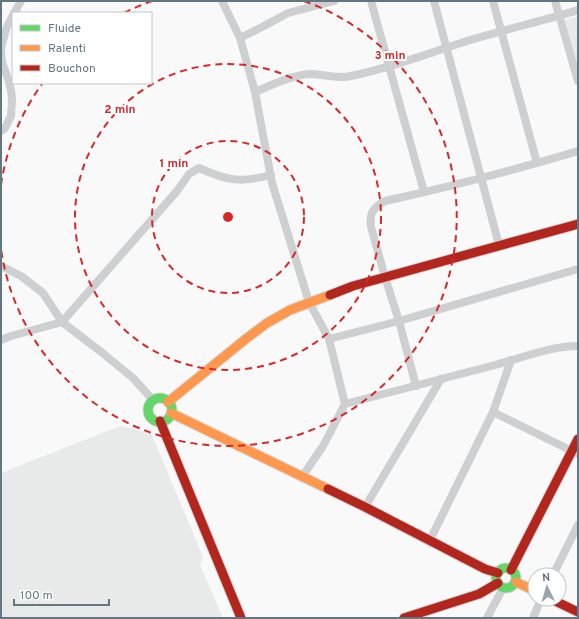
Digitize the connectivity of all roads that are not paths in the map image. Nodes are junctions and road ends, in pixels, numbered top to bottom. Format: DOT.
graph roads {
  1 [pos="21,1"];
  2 [pos="222,1"];
  3 [pos="334,1"];
  4 [pos="371,1"];
  5 [pos="434,1"];
  6 [pos="493,1"];
  7 [pos="555,1"];
  8 [pos="578,10"];
  9 [pos="15,12"];
  10 [pos="559,16"];
  11 [pos="12,17"];
  12 [pos="3,29"];
  13 [pos="501,31"];
  14 [pos="240,38"];
  15 [pos="446,48"];
  16 [pos="1,49"];
  17 [pos="389,66"];
  18 [pos="578,81"];
  19 [pos="255,92"];
  20 [pos="1,131"];
  21 [pos="578,150"];
  22 [pos="537,163"];
  23 [pos="271,175"];
  24 [pos="482,178"];
  25 [pos="424,192"];
  26 [pos="578,224"];
  27 [pos="499,245"];
  28 [pos="1,266"];
  29 [pos="578,269"];
  30 [pos="385,278"];
  31 [pos="308,302"];
  32 [pos="399,321"];
  33 [pos="62,322"];
  34 [pos="329,339"];
  35 [pos="1,340"];
  36 [pos="578,346"];
  37 [pos="511,360"];
  38 [pos="441,379"];
  39 [pos="416,386"];
  40 [pos="153,400"];
  41 [pos="168,402"];
  42 [pos="345,404"];
  43 [pos="493,412"];
  44 [pos="171,413"];
  45 [pos="160,422"];
  46 [pos="578,439"];
  47 [pos="575,452"];
  48 [pos="302,478"];
  49 [pos="365,507"];
  50 [pos="578,525"];
  51 [pos="575,538"];
  52 [pos="430,540"];
  53 [pos="558,567"];
  54 [pos="511,570"];
  55 [pos="498,573"];
  56 [pos="516,582"];
  57 [pos="500,586"];
  58 [pos="527,587"];
  59 [pos="537,607"];
  60 [pos="567,607"];
  61 [pos="578,612"];
  62 [pos="240,618"];
  63 [pos="404,618"];
  64 [pos="487,618"];
  65 [pos="532,618"];
  1 -- 9 [label="street"];
  2 -- 14 [label="street"];
  3 -- 14 [label="street"];
  4 -- 17 [label="street"];
  5 -- 15 [label="street"];
  6 -- 13 [label="street"];
  7 -- 10 [label="street"];
  8 -- 10 [label="street"];
  10 -- 13 [label="street"];
  10 -- 18 [label="street"];
  11 -- 12 [label="street"];
  12 -- 16 [label="street"];
  13 -- 15 [label="street"];
  13 -- 22 [label="street"];
  14 -- 19 [label="street"];
  15 -- 17 [label="street"];
  15 -- 24 [label="street"];
  16 -- 20 [label="street"];
  17 -- 19 [label="street"];
  17 -- 25 [label="street"];
  19 -- 23 [label="street"];
  21 -- 22 [label="street"];
  22 -- 24 [label="street"];
  23 -- 31 [label="street"];
  23 -- 33 [label="street"];
  24 -- 25 [label="street"];
  24 -- 27 [label="street"];
  25 -- 30 [label="street"];
  26 -- 27 [label="main road"];
  27 -- 30 [label="main road"];
  28 -- 33 [label="street"];
  29 -- 32 [label="street"];
  30 -- 31 [label="main road"];
  30 -- 32 [label="street"];
  31 -- 34 [label="street"];
  31 -- 41 [label="main road"];
  32 -- 34 [label="street"];
  32 -- 39 [label="street"];
  33 -- 35 [label="street"];
  33 -- 40 [label="street"];
  34 -- 42 [label="street"];
  36 -- 37 [label="street"];
  37 -- 38 [label="street"];
  37 -- 43 [label="street"];
  38 -- 39 [label="street"];
  38 -- 49 [label="street"];
  39 -- 42 [label="street"];
  40 -- 41 [label="main road"];
  40 -- 45 [label="main road"];
  41 -- 44 [label="main road"];
  42 -- 48 [label="street"];
  43 -- 47 [label="street"];
  43 -- 52 [label="street"];
  44 -- 45 [label="main road"];
  44 -- 48 [label="main road"];
  45 -- 62 [label="main road"];
  46 -- 47 [label="main road"];
  47 -- 54 [label="main road"];
  48 -- 49 [label="main road"];
  49 -- 52 [label="main road"];
  50 -- 51 [label="street"];
  51 -- 53 [label="street"];
  52 -- 55 [label="main road"];
  54 -- 55 [label="main road"];
  54 -- 56 [label="main road"];
  55 -- 57 [label="main road"];
  56 -- 57 [label="main road"];
  56 -- 58 [label="main road"];
  57 -- 63 [label="main road"];
  57 -- 64 [label="street"];
  59 -- 65 [label="street"];
  60 -- 61 [label="main road"];
}
